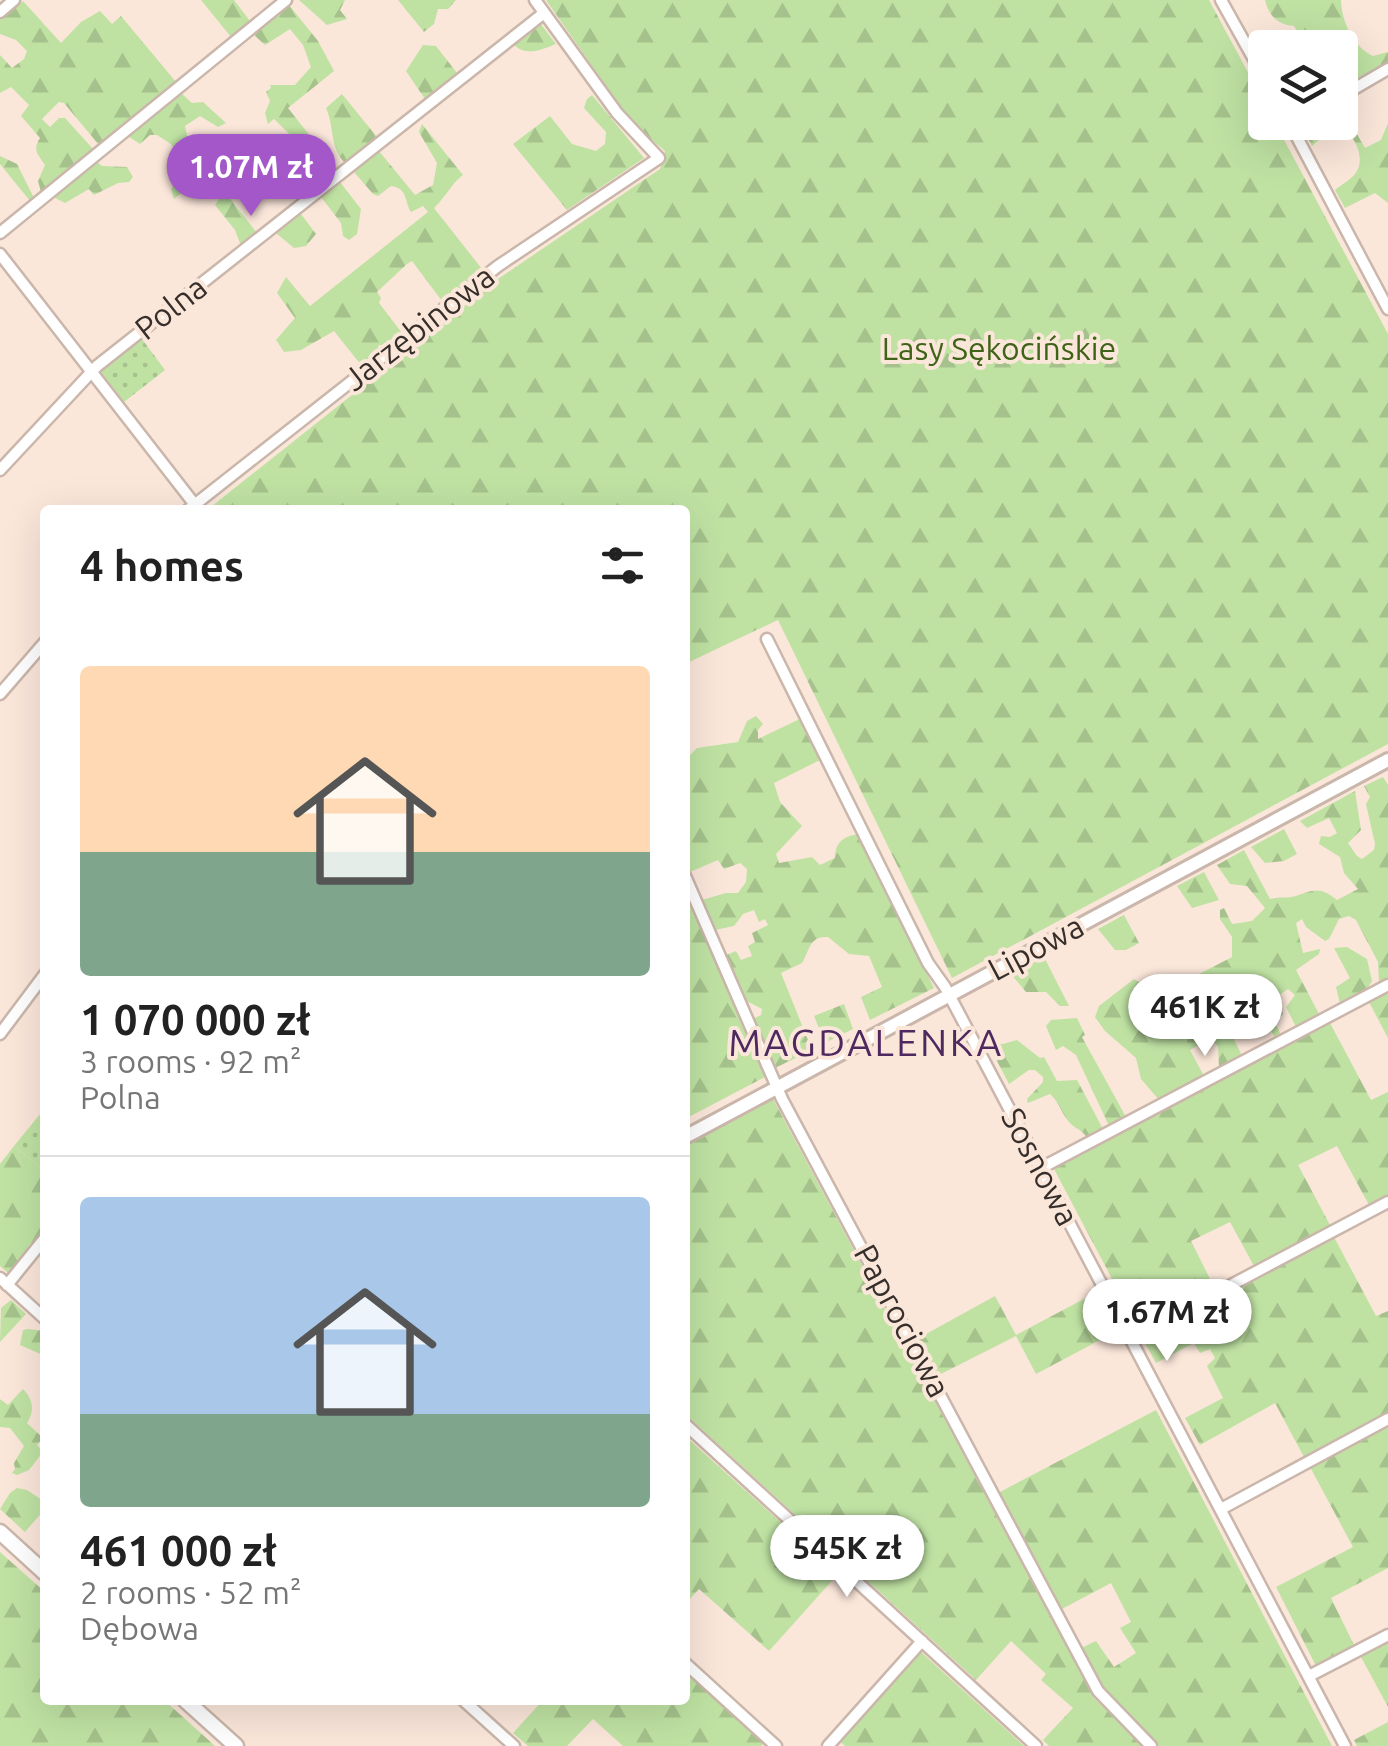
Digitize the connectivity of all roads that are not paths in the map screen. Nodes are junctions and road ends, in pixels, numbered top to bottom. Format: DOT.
graph roads {
  1 [pos="14,0"];
  2 [pos="286,0"];
  3 [pos="536,0"];
  4 [pos="1221,0"];
  5 [pos="0,12"];
  6 [pos="544,13"];
  7 [pos="1248,48"];
  8 [pos="1388,68"];
  9 [pos="1358,86"];
  10 [pos="1301,140"];
  11 [pos="0,233"];
  12 [pos="0,254"];
  13 [pos="1385,294"];
  14 [pos="1388,309"];
  15 [pos="90,372"];
  16 [pos="0,470"];
  17 [pos="192,505"];
  18 [pos="198,505"];
  19 [pos="767,638"];
  20 [pos="40,648"];
  21 [pos="0,694"];
  22 [pos="1388,760"];
  23 [pos="690,888"];
  24 [pos="40,981"];
  25 [pos="1388,985"];
  26 [pos="948,994"];
  27 [pos="0,1034"];
  28 [pos="776,1088"];
  29 [pos="690,1134"];
  30 [pos="1041,1168"];
  31 [pos="1388,1202"];
  32 [pos="40,1243"];
  33 [pos="4,1281"];
  34 [pos="40,1314"];
  35 [pos="1131,1338"];
  36 [pos="1388,1420"];
  37 [pos="690,1429"];
  38 [pos="1221,1509"];
  39 [pos="0,1532"];
  40 [pos="40,1568"];
  41 [pos="1388,1635"];
  42 [pos="922,1642"];
  43 [pos="690,1669"];
  44 [pos="1310,1676"];
  45 [pos="191,1705"];
  46 [pos="469,1705"];
  47 [pos="236,1746"];
  48 [pos="514,1746"];
  49 [pos="776,1746"];
  50 [pos="828,1746"];
  51 [pos="1036,1746"];
  52 [pos="1151,1746"];
  53 [pos="1345,1746"];
  1 -- 5 [label="street"];
  2 -- 11 [label="street"];
  3 -- 6 [label="street"];
  4 -- 7 [label="street"];
  6 -- 15 [label="street, Polna"];
  6 -- 18 [label="street, Jarzębinowa"];
  8 -- 9 [label="street"];
  10 -- 13 [label="street"];
  12 -- 15 [label="street"];
  13 -- 14 [label="street"];
  15 -- 16 [label="street, Polna"];
  15 -- 17 [label="street"];
  19 -- 26 [label="street, Sosnowa"];
  20 -- 21 [label="street"];
  22 -- 26 [label="street, Lipowa"];
  23 -- 28 [label="street, Paprociowa"];
  24 -- 27 [label="street"];
  25 -- 30 [label="street"];
  26 -- 28 [label="street, Lipowa"];
  26 -- 30 [label="street, Sosnowa"];
  28 -- 29 [label="street, Lipowa"];
  28 -- 52 [label="street, Paprociowa"];
  30 -- 35 [label="street, Sosnowa"];
  31 -- 35 [label="street"];
  32 -- 33 [label="street"];
  33 -- 34 [label="street"];
  35 -- 38 [label="street, Sosnowa"];
  36 -- 38 [label="street"];
  37 -- 42 [label="street"];
  38 -- 44 [label="street, Sosnowa"];
  39 -- 40 [label="main road"];
  41 -- 44 [label="street"];
  42 -- 50 [label="street"];
  42 -- 51 [label="street"];
  43 -- 49 [label="street"];
  44 -- 53 [label="street, Sosnowa"];
  45 -- 47 [label="main road"];
  46 -- 48 [label="street"];
}
